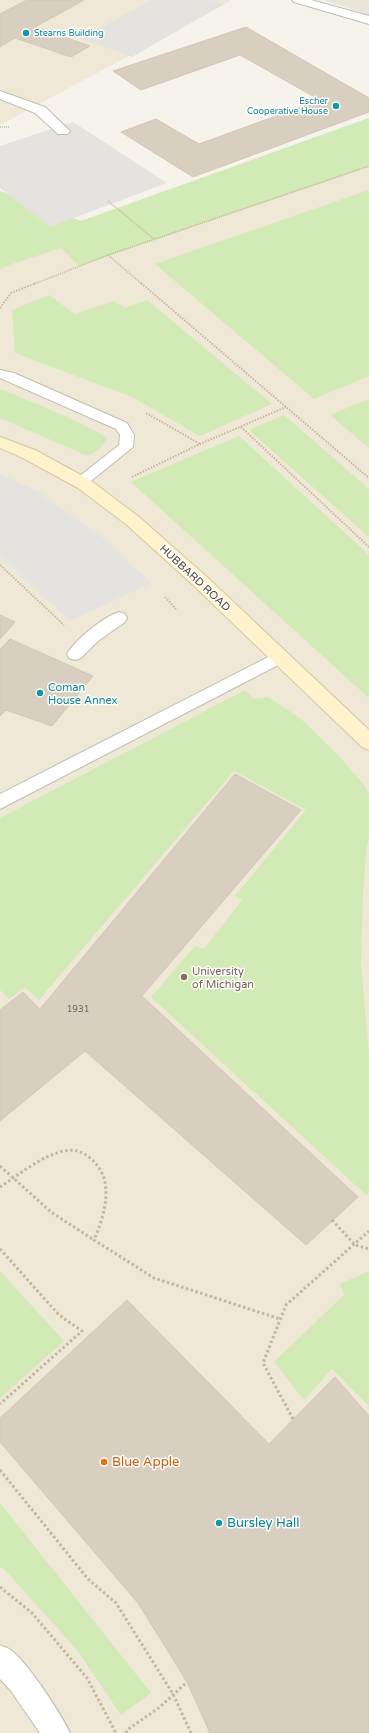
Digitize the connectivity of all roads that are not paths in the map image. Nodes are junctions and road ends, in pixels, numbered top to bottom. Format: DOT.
graph roads {
  1 [pos="298,0"];
  2 [pos="369,20"];
  3 [pos="0,95"];
  4 [pos="64,131"];
  5 [pos="0,374"];
  6 [pos="0,442"];
  7 [pos="81,482"];
  8 [pos="119,618"];
  9 [pos="75,654"];
  10 [pos="280,657"];
  11 [pos="369,742"];
  12 [pos="0,802"];
  13 [pos="0,1659"];
  14 [pos="56,1733"];
  1 -- 2 [label="street"];
  3 -- 4 [label="street"];
  5 -- 7 [label="lane"];
  6 -- 7 [label="street, HUBBARD ROAD"];
  7 -- 10 [label="street, HUBBARD ROAD"];
  8 -- 9 [label="lane"];
  10 -- 11 [label="street, HUBBARD ROAD"];
  10 -- 12 [label="lane"];
  13 -- 14 [label="lane"];
}
